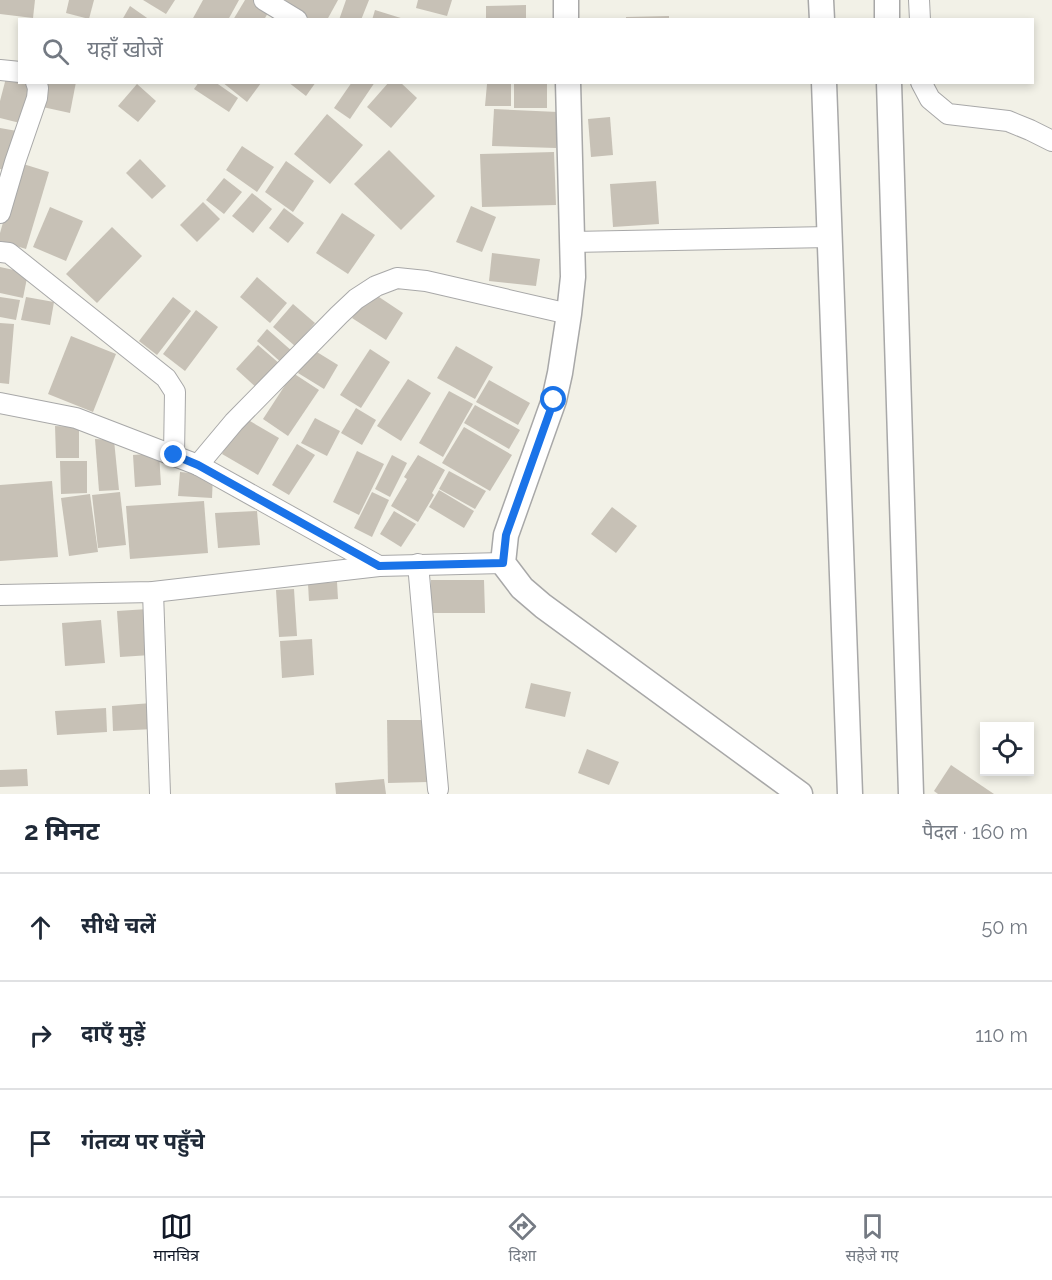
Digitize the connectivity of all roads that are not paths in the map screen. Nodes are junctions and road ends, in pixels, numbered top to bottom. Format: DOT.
graph roads {
  1 [pos="264,0"];
  2 [pos="566,0"];
  3 [pos="822,0"];
  4 [pos="887,0"];
  5 [pos="919,0"];
  6 [pos="294,18"];
  7 [pos="566,18"];
  8 [pos="822,18"];
  9 [pos="887,18"];
  10 [pos="920,18"];
  11 [pos="0,70"];
  12 [pos="18,72"];
  13 [pos="37,84"];
  14 [pos="568,84"];
  15 [pos="824,84"];
  16 [pos="889,84"];
  17 [pos="922,84"];
  18 [pos="1052,141"];
  19 [pos="0,213"];
  20 [pos="830,237"];
  21 [pos="572,242"];
  22 [pos="0,252"];
  23 [pos="570,314"];
  24 [pos="0,403"];
  25 [pos="174,455"];
  26 [pos="198,465"];
  27 [pos="503,563"];
  28 [pos="418,564"];
  29 [pos="379,566"];
  30 [pos="153,592"];
  31 [pos="0,595"];
  32 [pos="438,789"];
  33 [pos="796,793"];
  34 [pos="160,794"];
  35 [pos="850,794"];
  36 [pos="911,794"];
  1 -- 6 [label="street"];
  2 -- 7 [label="street"];
  3 -- 8 [label="street"];
  4 -- 9 [label="street"];
  5 -- 10 [label="street"];
  11 -- 12 [label="street"];
  13 -- 19 [label="street"];
  14 -- 21 [label="street"];
  15 -- 20 [label="street"];
  16 -- 36 [label="street"];
  17 -- 18 [label="street"];
  20 -- 21 [label="street"];
  20 -- 35 [label="street"];
  21 -- 23 [label="street"];
  22 -- 25 [label="street"];
  23 -- 26 [label="street"];
  23 -- 27 [label="street"];
  24 -- 25 [label="street"];
  25 -- 26 [label="street"];
  26 -- 29 [label="street"];
  27 -- 28 [label="street"];
  27 -- 33 [label="street"];
  28 -- 29 [label="street"];
  28 -- 32 [label="street"];
  29 -- 30 [label="street"];
  30 -- 31 [label="street"];
  30 -- 34 [label="street"];
}
